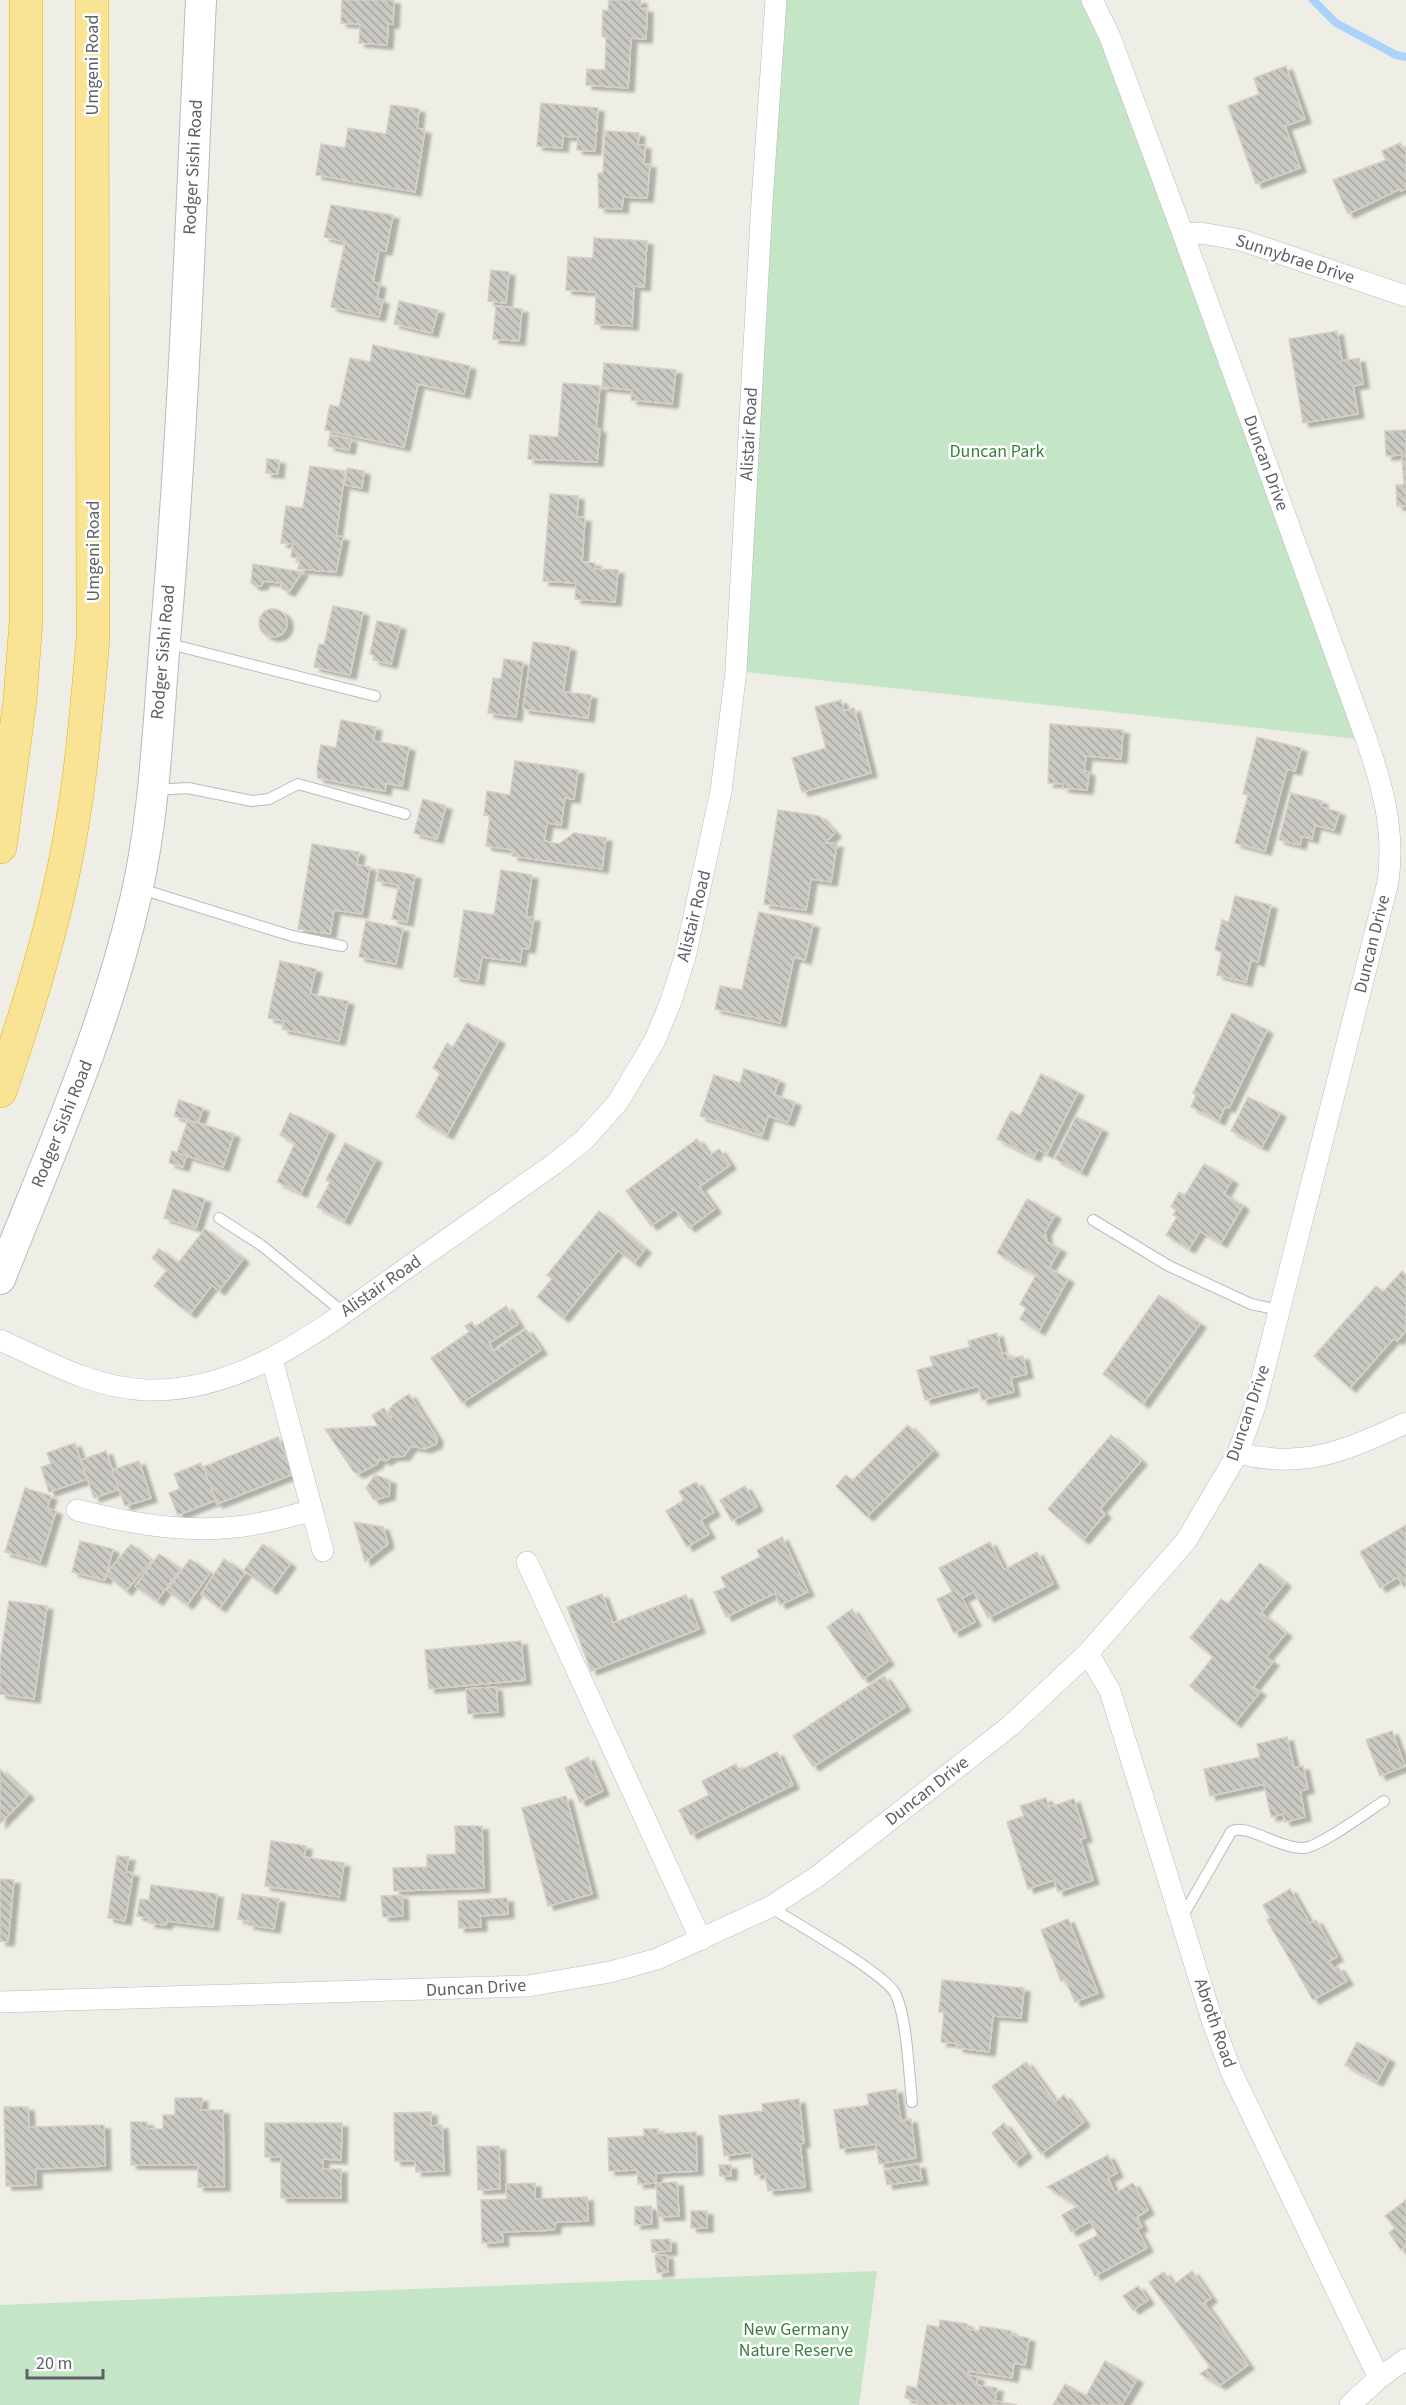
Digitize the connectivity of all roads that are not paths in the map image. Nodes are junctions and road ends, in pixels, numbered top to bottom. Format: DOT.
graph roads {
  1 [pos="26,0"];
  2 [pos="92,0"];
  3 [pos="201,0"];
  4 [pos="776,0"];
  5 [pos="1092,0"];
  6 [pos="1183,234"];
  7 [pos="1406,296"];
  8 [pos="164,643"];
  9 [pos="375,696"];
  10 [pos="151,790"];
  11 [pos="405,814"];
  12 [pos="1398,843"];
  13 [pos="0,847"];
  14 [pos="137,888"];
  15 [pos="342,946"];
  16 [pos="0,1091"];
  17 [pos="219,1218"];
  18 [pos="1093,1220"];
  19 [pos="0,1279"];
  20 [pos="1279,1310"];
  21 [pos="344,1313"];
  22 [pos="0,1340"];
  23 [pos="272,1359"];
  24 [pos="1406,1423"];
  25 [pos="1238,1453"];
  26 [pos="77,1510"];
  27 [pos="310,1510"];
  28 [pos="322,1551"];
  29 [pos="527,1562"];
  30 [pos="1088,1653"];
  31 [pos="1384,1801"];
  32 [pos="770,1907"];
  33 [pos="1181,1919"];
  34 [pos="701,1940"];
  35 [pos="0,2002"];
  36 [pos="912,2102"];
  37 [pos="1406,2359"];
  38 [pos="1380,2378"];
  39 [pos="1350,2405"];
  1 -- 13 [label="highway"];
  2 -- 16 [label="highway, Umgeni Road"];
  3 -- 8 [label="street, Rodger Sishi Road"];
  4 -- 21 [label="street, Alistair Road"];
  5 -- 6 [label="street, Duncan Drive"];
  6 -- 7 [label="street, Sunnybrae Drive"];
  6 -- 12 [label="street, Duncan Drive"];
  8 -- 9 [label="lane"];
  8 -- 10 [label="street, Rodger Sishi Road"];
  10 -- 11 [label="lane"];
  10 -- 14 [label="street, Rodger Sishi Road"];
  12 -- 20 [label="street, Duncan Drive"];
  14 -- 15 [label="lane"];
  14 -- 19 [label="street, Rodger Sishi Road"];
  17 -- 21 [label="lane"];
  18 -- 20 [label="lane"];
  20 -- 25 [label="street, Duncan Drive"];
  21 -- 23 [label="street, Alistair Road"];
  22 -- 23 [label="street, Alistair Road"];
  23 -- 27 [label="street"];
  24 -- 25 [label="street"];
  25 -- 30 [label="street, Duncan Drive"];
  26 -- 27 [label="street"];
  27 -- 28 [label="street"];
  29 -- 34 [label="street"];
  30 -- 32 [label="street, Duncan Drive"];
  30 -- 33 [label="street, Abroth Road"];
  31 -- 33 [label="lane"];
  32 -- 34 [label="street, Duncan Drive"];
  32 -- 36 [label="lane"];
  33 -- 38 [label="street, Abroth Road"];
  34 -- 35 [label="street, Duncan Drive"];
  37 -- 38 [label="street"];
  38 -- 39 [label="street"];
}
